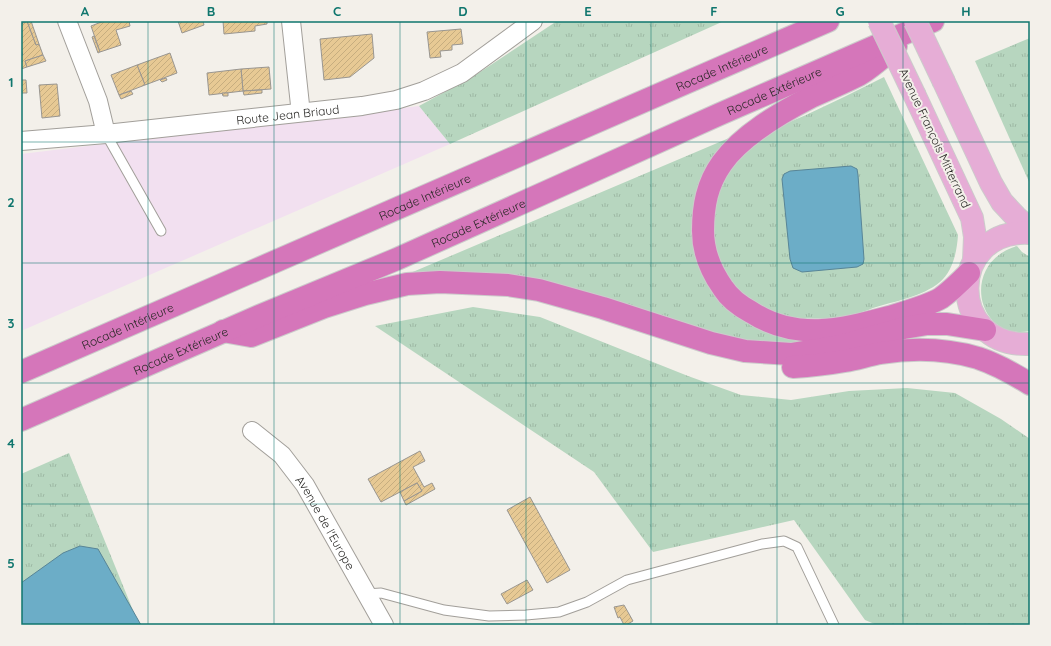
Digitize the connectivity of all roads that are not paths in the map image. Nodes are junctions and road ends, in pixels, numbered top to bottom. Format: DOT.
graph roads {
  1 [pos="67,21"];
  2 [pos="292,21"];
  3 [pos="533,21"];
  4 [pos="806,21"];
  5 [pos="828,21"];
  6 [pos="879,21"];
  7 [pos="924,22"];
  8 [pos="706,74"];
  9 [pos="300,112"];
  10 [pos="106,134"];
  11 [pos="21,142"];
  12 [pos="1030,229"];
  13 [pos="161,231"];
  14 [pos="1030,233"];
  15 [pos="971,266"];
  16 [pos="985,330"];
  17 [pos="223,331"];
  18 [pos="678,333"];
  19 [pos="1026,347"];
  20 [pos="21,372"];
  21 [pos="1030,384"];
  22 [pos="21,420"];
  23 [pos="252,431"];
  24 [pos="366,594"];
  25 [pos="384,625"];
  26 [pos="834,625"];
  1 -- 10 [label="street"];
  2 -- 9 [label="street"];
  3 -- 9 [label="street, Route Jean Briaud"];
  4 -- 8 [label="highway"];
  5 -- 8 [label="highway, Rocade Intérieure"];
  6 -- 15 [label="main road, Avenue François Mitterrand, bridge"];
  7 -- 12 [label="main road, bridge"];
  7 -- 15 [label="highway"];
  7 -- 17 [label="highway, Rocade Extérieure"];
  8 -- 20 [label="highway, Rocade Intérieure"];
  9 -- 10 [label="street, Route Jean Briaud"];
  10 -- 11 [label="street, Route Jean Briaud"];
  10 -- 13 [label="lane"];
  14 -- 15 [label="main road"];
  15 -- 16 [label="main road, Avenue François Mitterrand"];
  16 -- 18 [label="highway"];
  16 -- 19 [label="main road, Avenue François Mitterrand"];
  17 -- 18 [label="highway"];
  17 -- 22 [label="highway, Rocade Extérieure"];
  18 -- 21 [label="highway"];
  23 -- 24 [label="street, Avenue de l'Europe"];
  24 -- 25 [label="street, Avenue de l'Europe"];
  24 -- 26 [label="lane"];
}
